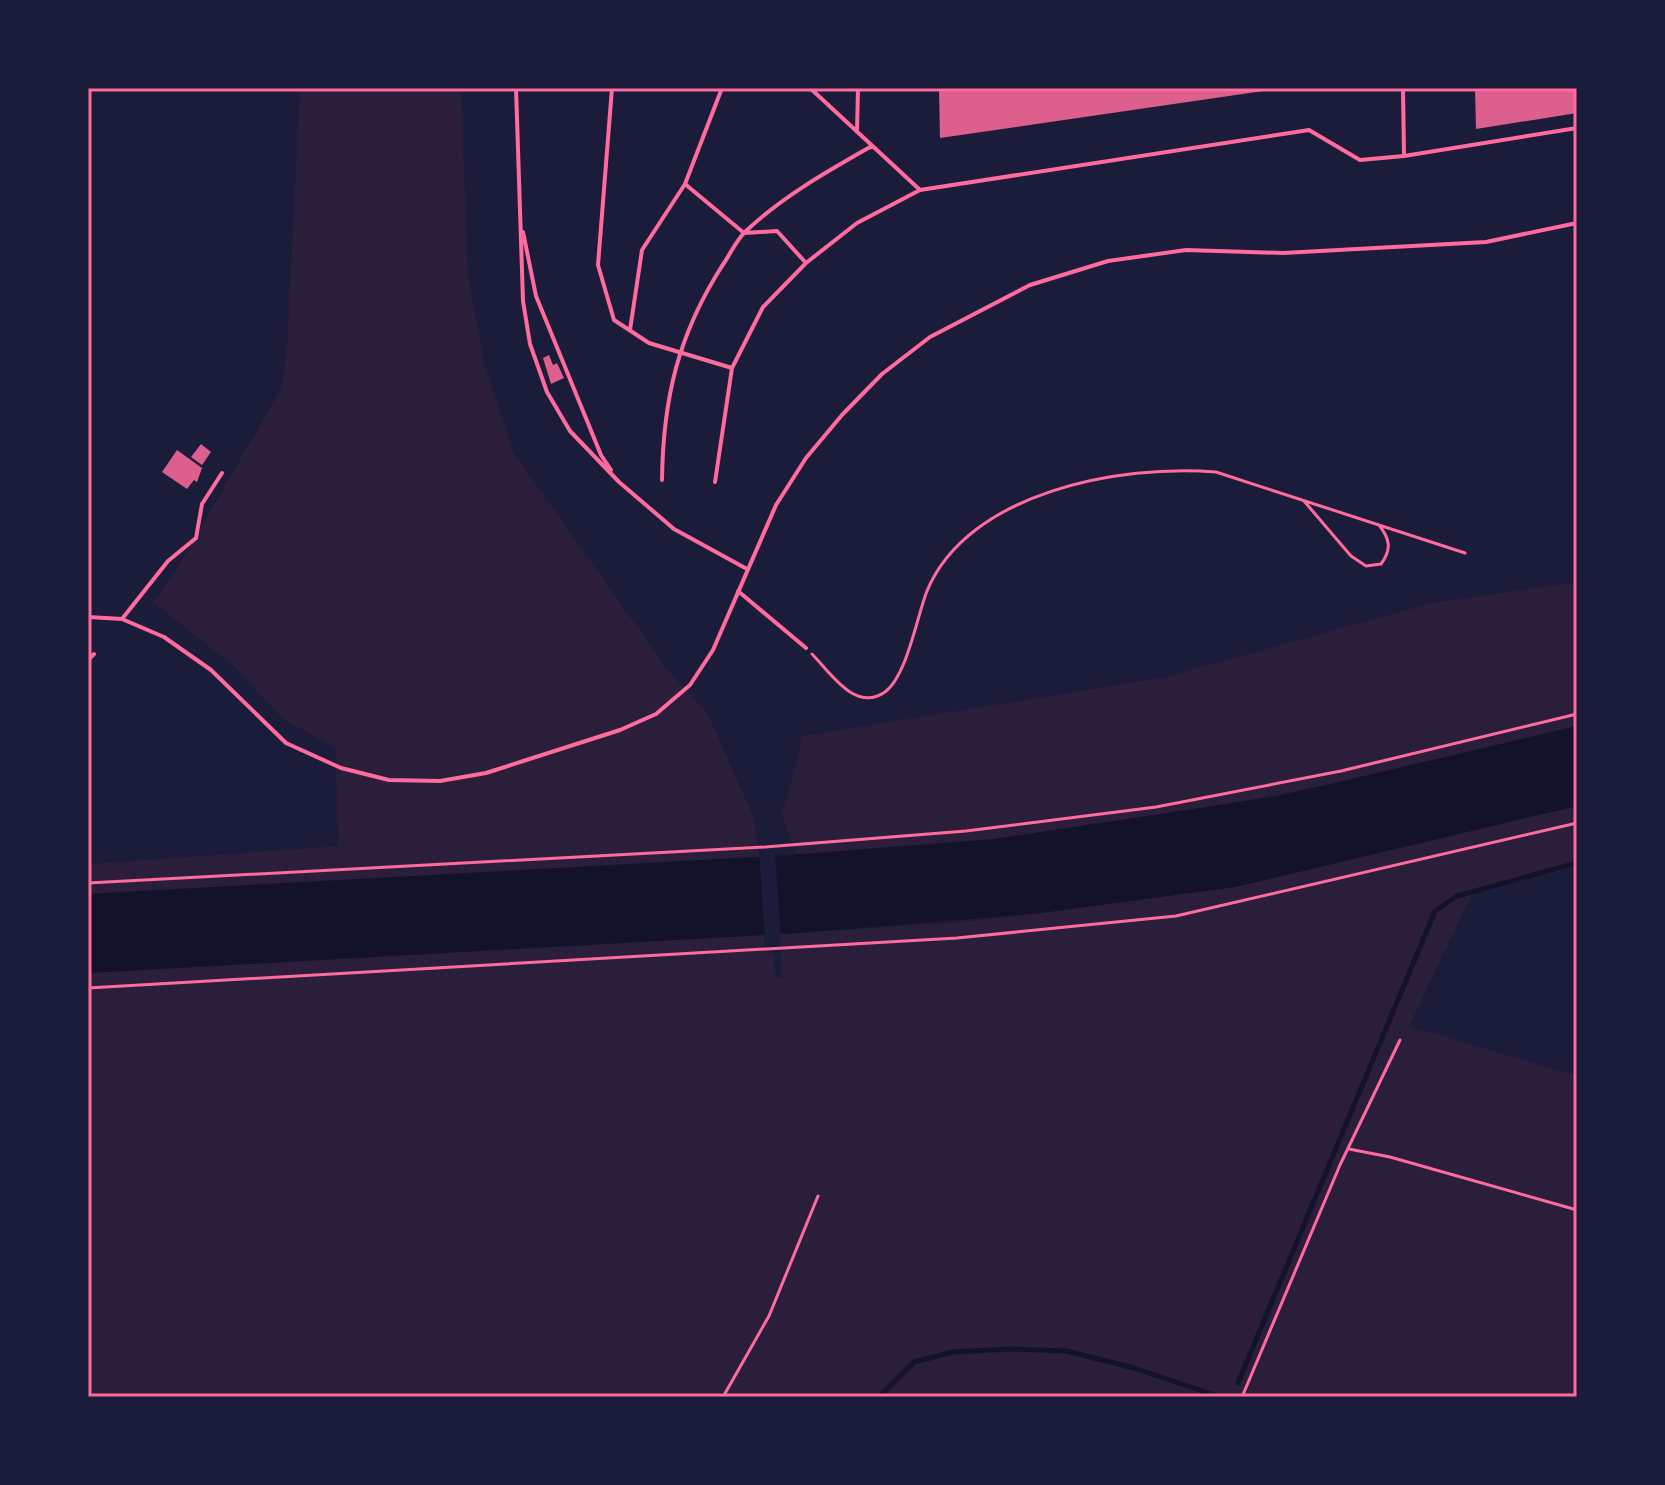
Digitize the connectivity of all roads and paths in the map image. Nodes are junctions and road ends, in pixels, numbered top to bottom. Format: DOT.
graph roads {
  1 [pos="516,88"];
  2 [pos="612,88"];
  3 [pos="722,88"];
  4 [pos="810,88"];
  5 [pos="858,88"];
  6 [pos="1403,88"];
  7 [pos="1577,128"];
  8 [pos="857,132"];
  9 [pos="872,146"];
  10 [pos="1404,156"];
  11 [pos="685,184"];
  12 [pos="920,190"];
  13 [pos="521,218"];
  14 [pos="1577,223"];
  15 [pos="744,233"];
  16 [pos="806,263"];
  17 [pos="630,330"];
  18 [pos="678,352"];
  19 [pos="732,368"];
  20 [pos="222,473"];
  21 [pos="662,480"];
  22 [pos="619,482"];
  23 [pos="715,482"];
  24 [pos="1301,498"];
  25 [pos="1379,524"];
  26 [pos="1465,553"];
  27 [pos="747,569"];
  28 [pos="738,591"];
  29 [pos="88,617"];
  30 [pos="122,619"];
  31 [pos="806,648"];
  32 [pos="94,654"];
  33 [pos="88,660"];
  34 [pos="1577,714"];
  35 [pos="1577,823"];
  36 [pos="88,883"];
  37 [pos="88,988"];
  38 [pos="1400,1040"];
  39 [pos="1348,1149"];
  40 [pos="818,1196"];
  41 [pos="1577,1210"];
  42 [pos="723,1397"];
  43 [pos="1242,1397"];
  1 -- 13 [label="lane"];
  2 -- 17 [label="lane"];
  3 -- 11 [label="lane"];
  4 -- 8 [label="lane"];
  5 -- 8 [label="lane"];
  6 -- 10 [label="lane"];
  7 -- 10 [label="lane"];
  8 -- 9 [label="lane"];
  9 -- 12 [label="lane"];
  9 -- 15 [label="lane"];
  10 -- 12 [label="lane"];
  11 -- 15 [label="lane"];
  11 -- 17 [label="lane"];
  12 -- 16 [label="lane"];
  13 -- 22 [label="lane"];
  13 -- 22 [label="lane"];
  14 -- 27 [label="lane"];
  15 -- 16 [label="lane"];
  15 -- 18 [label="lane"];
  16 -- 19 [label="lane"];
  17 -- 18 [label="lane"];
  18 -- 19 [label="lane"];
  18 -- 21 [label="lane"];
  19 -- 23 [label="lane"];
  20 -- 30 [label="lane"];
  22 -- 27 [label="lane"];
  24 -- 25 [label="path"];
  24 -- 25 [label="path"];
  24 -- 31 [label="path"];
  25 -- 26 [label="path"];
  27 -- 28 [label="lane"];
  28 -- 30 [label="lane"];
  28 -- 31 [label="lane"];
  29 -- 30 [label="lane"];
  32 -- 33 [label="lane"];
  34 -- 36 [label="path"];
  35 -- 37 [label="path"];
  38 -- 39 [label="path"];
  39 -- 41 [label="path"];
  39 -- 43 [label="path"];
  40 -- 42 [label="path"];
}
